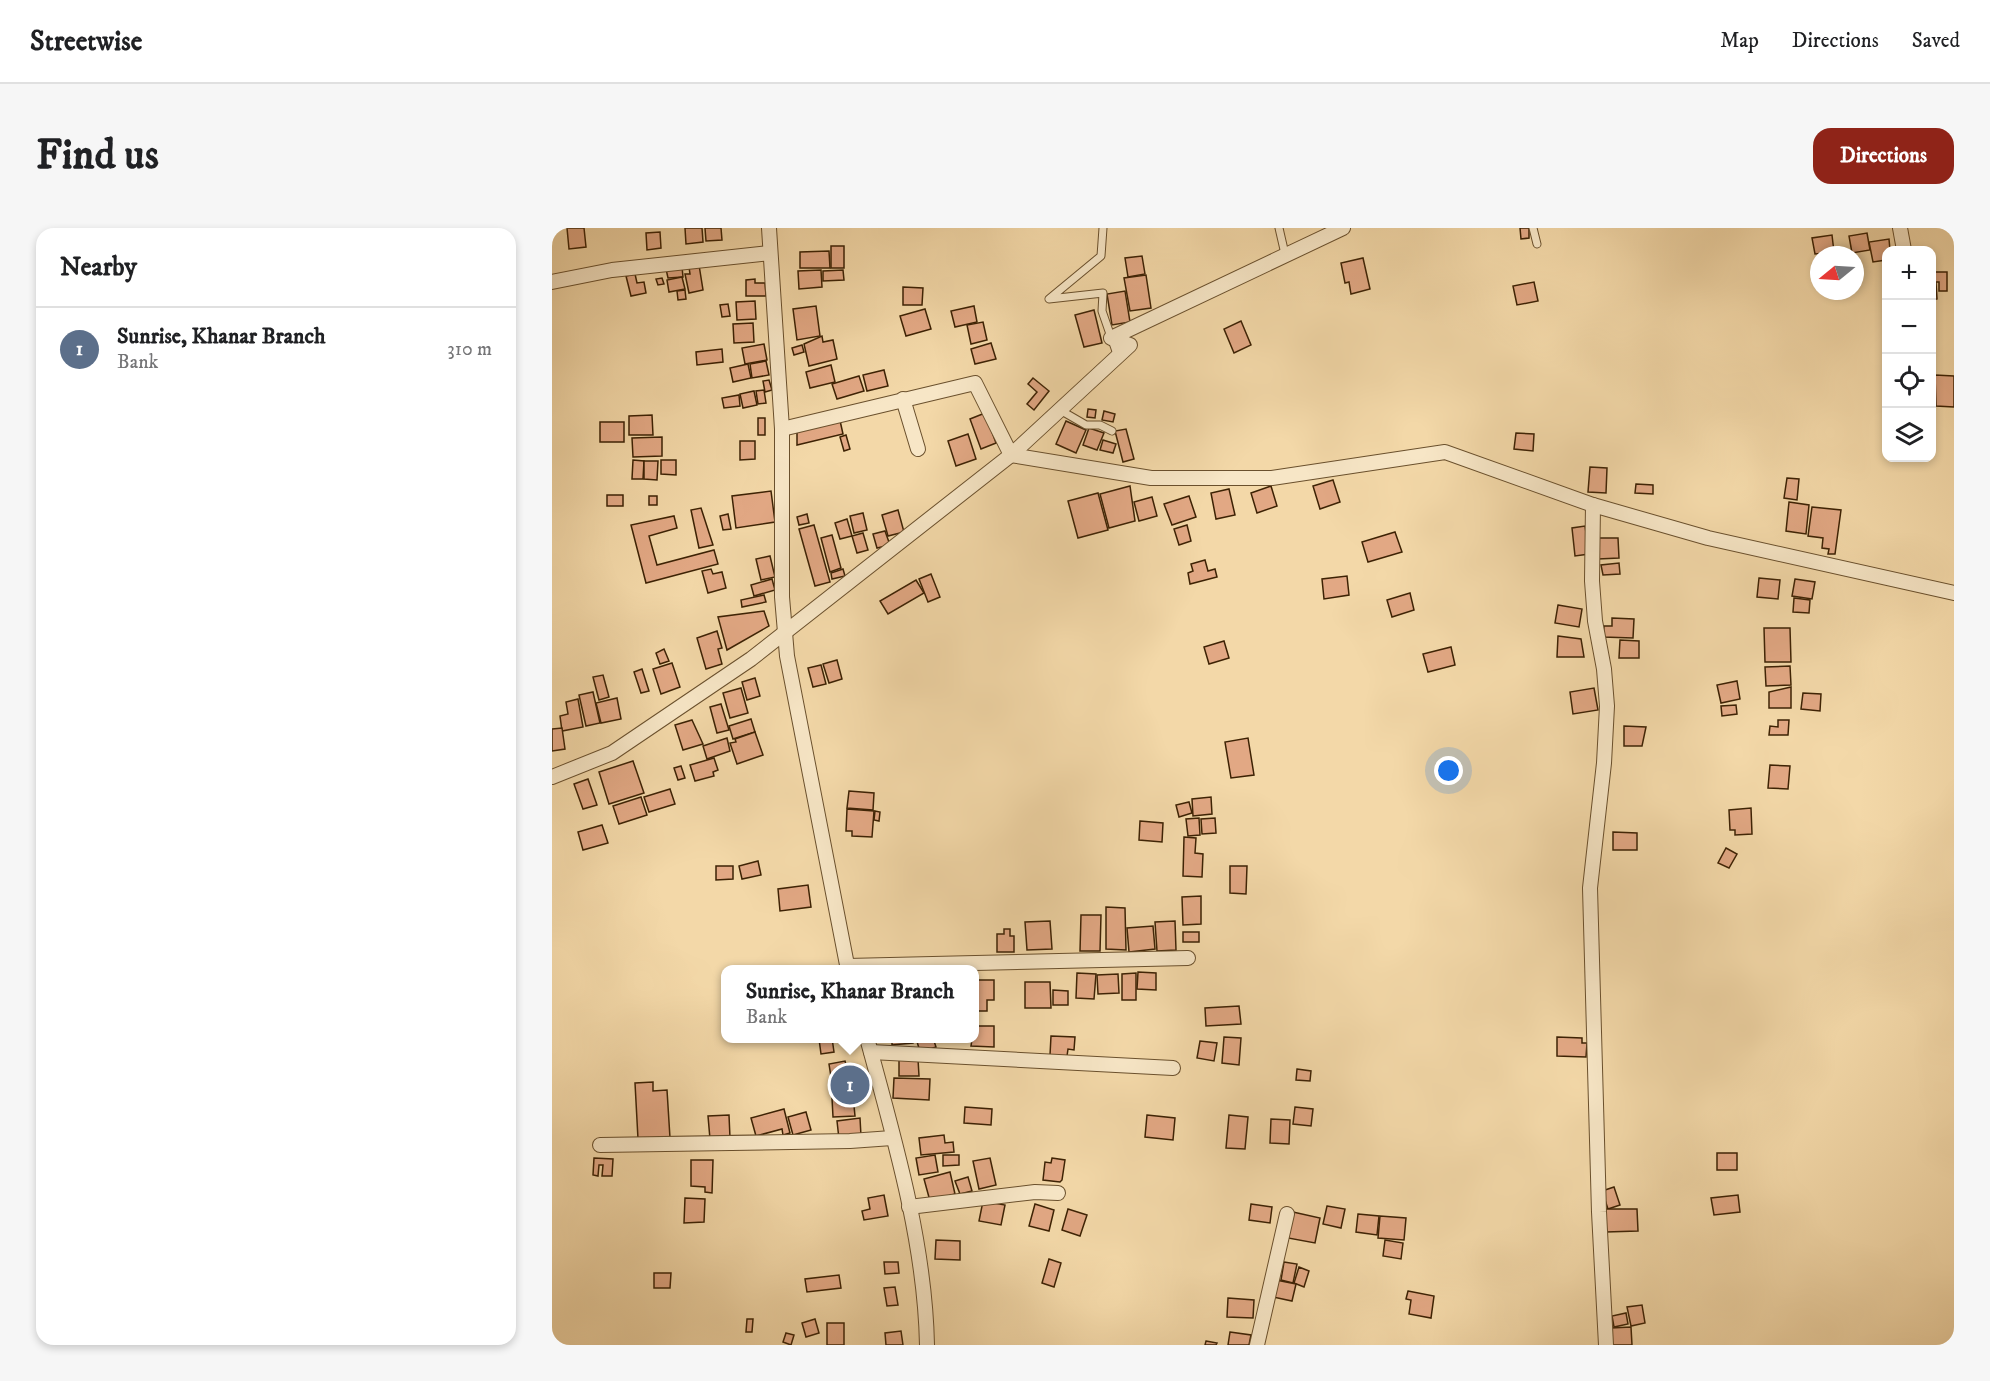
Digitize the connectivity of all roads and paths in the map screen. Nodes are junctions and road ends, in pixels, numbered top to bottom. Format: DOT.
graph roads {
  1 [pos="769,228"];
  2 [pos="1102,228"];
  3 [pos="1280,228"];
  4 [pos="1343,228"];
  5 [pos="1533,228"];
  6 [pos="1900,228"];
  7 [pos="1537,244"];
  8 [pos="1903,246"];
  9 [pos="770,253"];
  10 [pos="1285,254"];
  11 [pos="552,282"];
  12 [pos="1118,357"];
  13 [pos="903,399"];
  14 [pos="1060,410"];
  15 [pos="782,429"];
  16 [pos="1112,431"];
  17 [pos="918,449"];
  18 [pos="1011,455"];
  19 [pos="1593,505"];
  20 [pos="1954,593"];
  21 [pos="785,633"];
  22 [pos="552,777"];
  23 [pos="1188,958"];
  24 [pos="847,965"];
  25 [pos="950,965"];
  26 [pos="869,1045"];
  27 [pos="1173,1068"];
  28 [pos="892,1138"];
  29 [pos="600,1145"];
  30 [pos="1058,1193"];
  31 [pos="909,1207"];
  32 [pos="1287,1214"];
  33 [pos="927,1345"];
  34 [pos="1257,1345"];
  35 [pos="1606,1345"];
  1 -- 9 [label="street"];
  2 -- 12 [label="lane"];
  3 -- 10 [label="lane"];
  4 -- 10 [label="street"];
  5 -- 7 [label="lane"];
  6 -- 8 [label="street"];
  9 -- 11 [label="street"];
  9 -- 15 [label="street"];
  10 -- 12 [label="street"];
  12 -- 14 [label="street"];
  13 -- 15 [label="street"];
  13 -- 17 [label="street"];
  13 -- 18 [label="street"];
  14 -- 16 [label="lane"];
  14 -- 18 [label="street"];
  15 -- 21 [label="street"];
  18 -- 19 [label="street"];
  18 -- 21 [label="street"];
  19 -- 20 [label="street"];
  19 -- 35 [label="street"];
  21 -- 22 [label="street"];
  21 -- 24 [label="street"];
  23 -- 25 [label="street"];
  26 -- 27 [label="street"];
  26 -- 28 [label="street"];
  28 -- 29 [label="street"];
  28 -- 31 [label="street"];
  30 -- 31 [label="street"];
  31 -- 33 [label="street"];
  32 -- 34 [label="street"];
}
